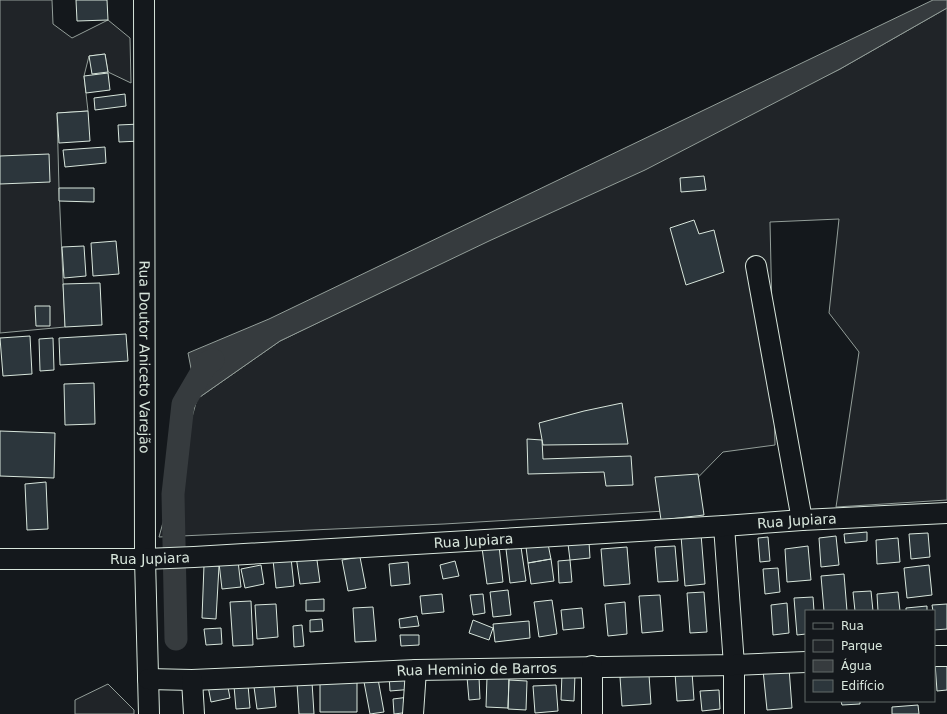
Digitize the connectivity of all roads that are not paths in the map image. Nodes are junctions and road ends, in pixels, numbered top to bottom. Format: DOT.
graph roads {
  1 [pos="144,0"];
  2 [pos="756,266"];
  3 [pos="947,514"];
  4 [pos="802,520"];
  5 [pos="724,526"];
  6 [pos="0,559"];
  7 [pos="154,559"];
  8 [pos="935,656"];
  9 [pos="947,656"];
  10 [pos="805,662"];
  11 [pos="734,665"];
  12 [pos="592,666"];
  13 [pos="416,670"];
  14 [pos="154,679"];
  15 [pos="188,679"];
  16 [pos="149,714"];
  17 [pos="194,714"];
  18 [pos="413,714"];
  19 [pos="592,714"];
  20 [pos="734,714"];
  1 -- 7 [label="street, Rua Doutor Aniceto Varejão"];
  2 -- 4 [label="street"];
  3 -- 4 [label="street, Rua Jupiara"];
  4 -- 5 [label="street, Rua Jupiara"];
  5 -- 7 [label="street, Rua Jupiara"];
  5 -- 11 [label="street"];
  6 -- 7 [label="street, Rua Jupiara"];
  7 -- 14 [label="street, Rua Doutor Aniceto Varejão"];
  8 -- 9 [label="street"];
  10 -- 11 [label="street, Rua Heminio de Barros"];
  11 -- 12 [label="street, Rua Heminio de Barros"];
  11 -- 20 [label="street"];
  12 -- 13 [label="street, Rua Heminio de Barros"];
  12 -- 19 [label="street"];
  13 -- 15 [label="street, Rua Heminio de Barros"];
  13 -- 18 [label="street"];
  14 -- 15 [label="street, Rua Heminio de Barros"];
  14 -- 16 [label="street, Rua Doutor Aniceto Varejão"];
  15 -- 17 [label="street"];
}
